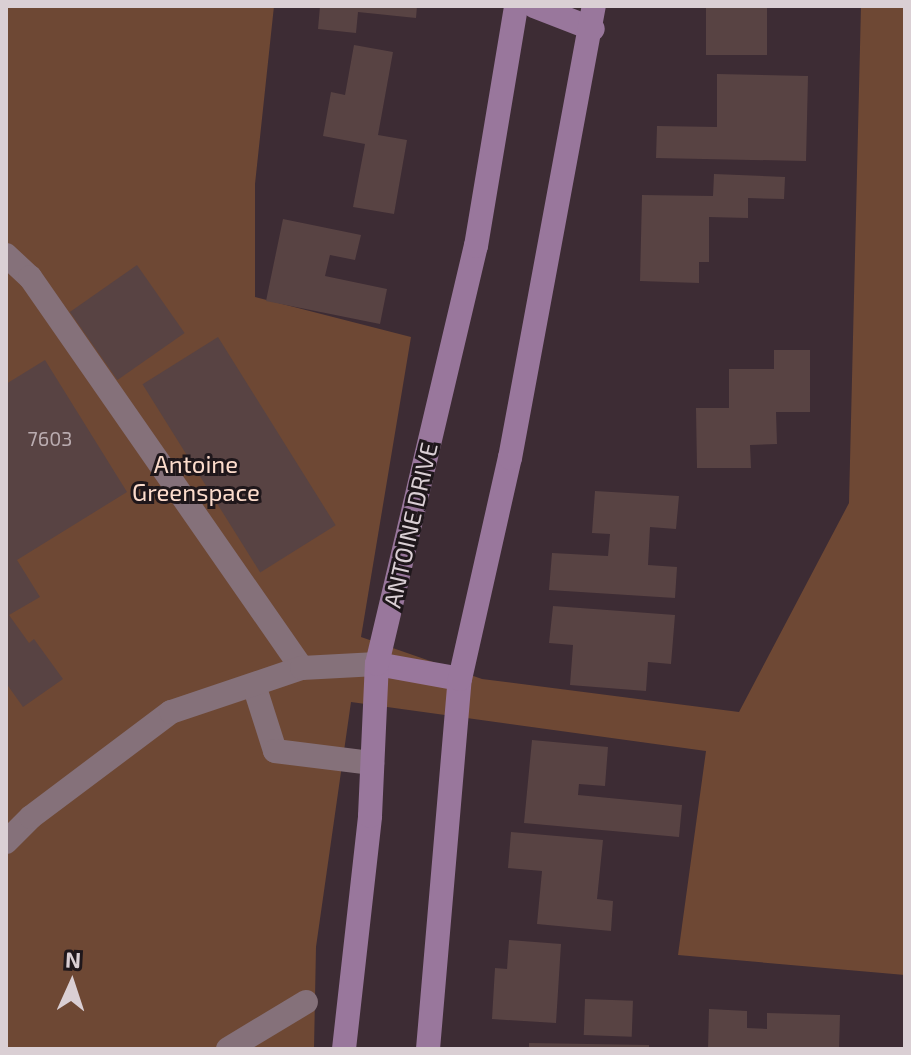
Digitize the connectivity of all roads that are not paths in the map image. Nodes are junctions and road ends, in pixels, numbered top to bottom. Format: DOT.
graph roads {
  1 [pos="516,6"];
  2 [pos="534,6"];
  3 [pos="593,17"];
  4 [pos="6,255"];
  5 [pos="377,664"];
  6 [pos="302,668"];
  7 [pos="460,679"];
  8 [pos="254,685"];
  9 [pos="372,763"];
  10 [pos="6,842"];
  11 [pos="306,1002"];
  12 [pos="228,1049"];
  13 [pos="344,1049"];
  14 [pos="428,1049"];
  1 -- 5 [label="main road, ANTOINE DRIVE"];
  2 -- 3 [label="main road"];
  3 -- 7 [label="main road"];
  4 -- 6 [label="lane"];
  5 -- 6 [label="lane"];
  5 -- 7 [label="main road"];
  5 -- 9 [label="main road, ANTOINE DRIVE"];
  6 -- 8 [label="lane"];
  7 -- 14 [label="main road"];
  8 -- 9 [label="lane"];
  8 -- 10 [label="lane"];
  9 -- 13 [label="main road, ANTOINE DRIVE"];
  11 -- 12 [label="lane"];
}
